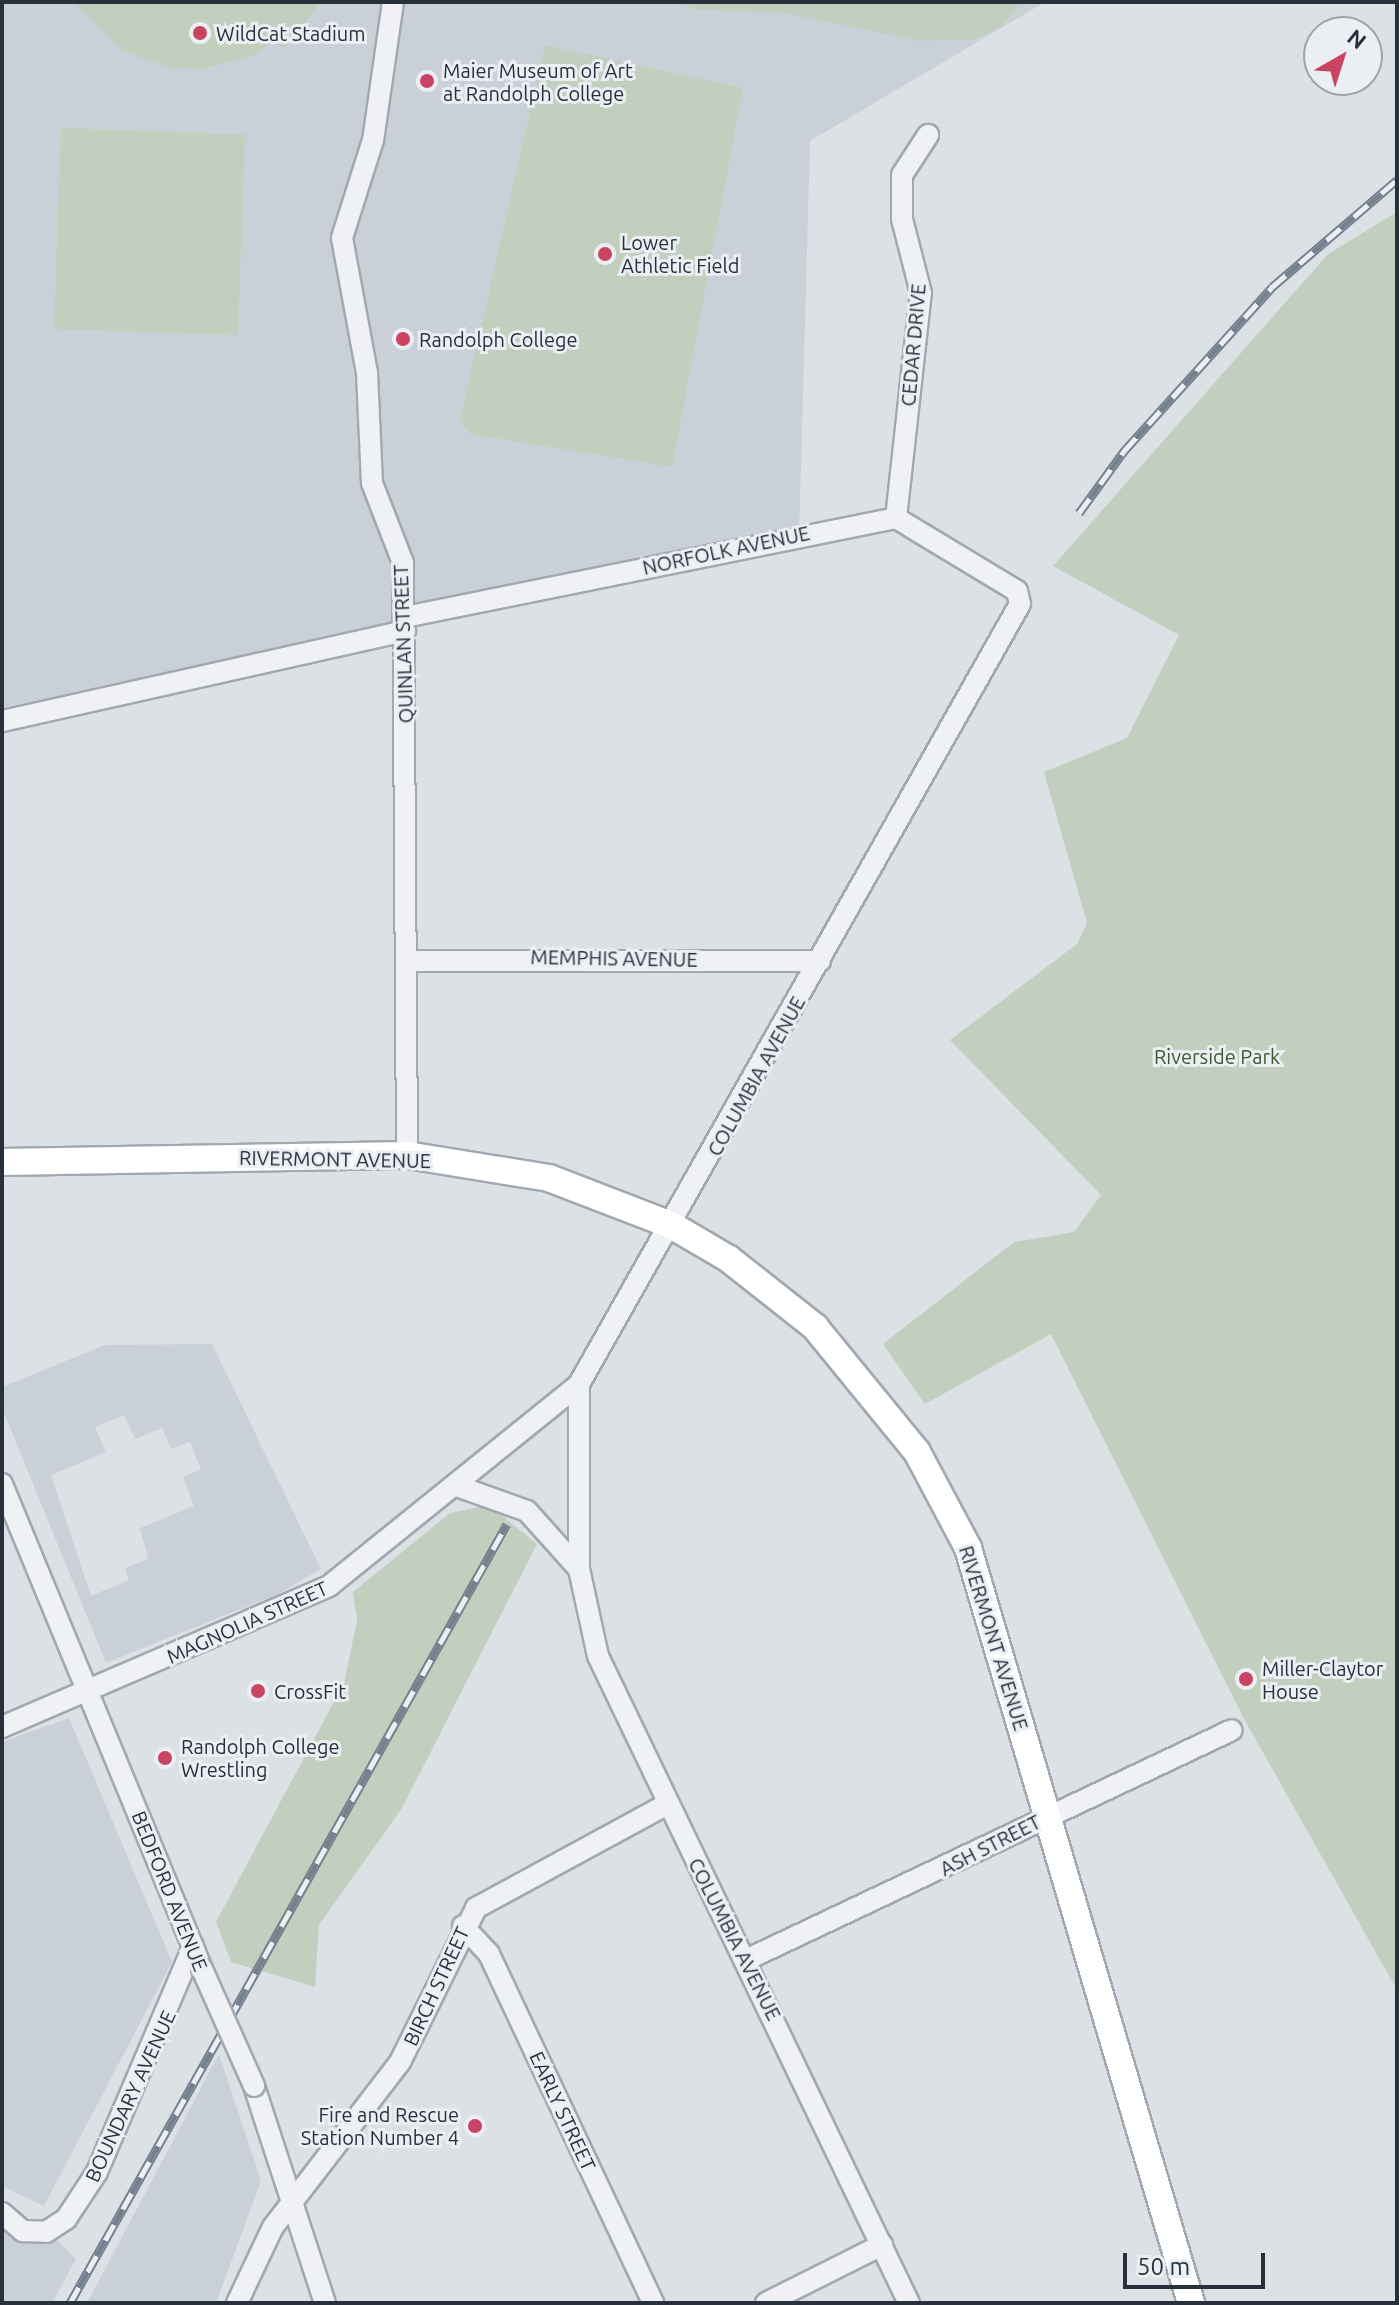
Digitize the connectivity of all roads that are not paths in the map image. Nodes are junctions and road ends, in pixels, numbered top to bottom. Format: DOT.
graph roads {
  1 [pos="393,2"];
  2 [pos="928,135"];
  3 [pos="896,518"];
  4 [pos="405,624"];
  5 [pos="2,721"];
  6 [pos="407,961"];
  7 [pos="820,961"];
  8 [pos="407,1155"];
  9 [pos="2,1162"];
  10 [pos="671,1225"];
  11 [pos="579,1384"];
  12 [pos="2,1484"];
  13 [pos="457,1486"];
  14 [pos="579,1569"];
  15 [pos="89,1692"];
  16 [pos="2,1727"];
  17 [pos="1232,1730"];
  18 [pos="666,1805"];
  19 [pos="1048,1816"];
  20 [pos="463,1926"];
  21 [pos="193,1947"];
  22 [pos="748,1959"];
  23 [pos="295,2198"];
  24 [pos="2,2213"];
  25 [pos="882,2245"];
  26 [pos="237,2303"];
  27 [pos="325,2303"];
  28 [pos="653,2303"];
  29 [pos="766,2303"];
  30 [pos="909,2303"];
  31 [pos="1191,2303"];
  1 -- 4 [label="street, QUINLAN STREET"];
  2 -- 3 [label="street, CEDAR DRIVE"];
  3 -- 4 [label="street, NORFOLK AVENUE"];
  3 -- 7 [label="street, COLUMBIA AVENUE"];
  4 -- 5 [label="street, NORFOLK AVENUE"];
  4 -- 6 [label="street, QUINLAN STREET"];
  6 -- 7 [label="street, MEMPHIS AVENUE"];
  6 -- 8 [label="street, QUINLAN STREET"];
  7 -- 10 [label="street, COLUMBIA AVENUE"];
  8 -- 9 [label="main road, RIVERMONT AVENUE"];
  8 -- 10 [label="main road, RIVERMONT AVENUE"];
  10 -- 11 [label="street, COLUMBIA AVENUE"];
  10 -- 19 [label="main road, RIVERMONT AVENUE"];
  11 -- 13 [label="street, MAGNOLIA STREET"];
  11 -- 14 [label="street, COLUMBIA AVENUE"];
  12 -- 15 [label="street, BEDFORD AVENUE"];
  13 -- 14 [label="street, COLUMBIA AVENUE"];
  13 -- 15 [label="street, MAGNOLIA STREET"];
  14 -- 18 [label="street, COLUMBIA AVENUE"];
  15 -- 16 [label="street, MAGNOLIA STREET"];
  15 -- 21 [label="street, BEDFORD AVENUE"];
  17 -- 19 [label="street, ASH STREET"];
  18 -- 20 [label="street, BIRCH STREET"];
  18 -- 22 [label="street, COLUMBIA AVENUE"];
  19 -- 22 [label="street, ASH STREET"];
  19 -- 31 [label="main road, RIVERMONT AVENUE"];
  20 -- 23 [label="street, BIRCH STREET"];
  20 -- 28 [label="street, EARLY STREET"];
  21 -- 23 [label="street, BEDFORD AVENUE, bridge"];
  21 -- 24 [label="street, BOUNDARY AVENUE"];
  22 -- 25 [label="street, COLUMBIA AVENUE"];
  23 -- 26 [label="street, BIRCH STREET"];
  23 -- 27 [label="street, BEDFORD AVENUE"];
  25 -- 29 [label="street"];
  25 -- 30 [label="street, COLUMBIA AVENUE"];
}
